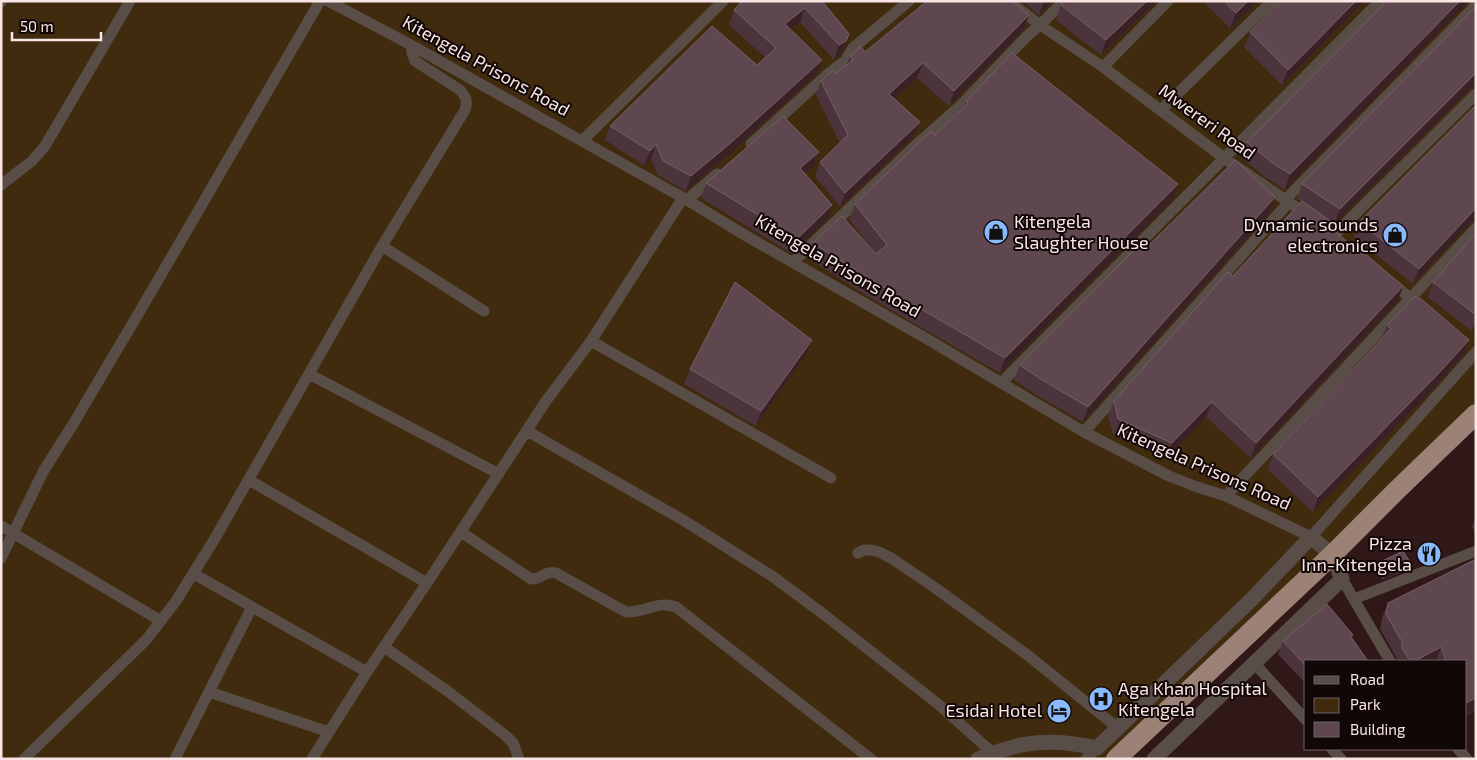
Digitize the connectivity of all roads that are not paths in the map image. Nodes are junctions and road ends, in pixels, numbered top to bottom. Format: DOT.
graph roads {
  1 [pos="130,1"];
  2 [pos="320,1"];
  3 [pos="328,1"];
  4 [pos="723,1"];
  5 [pos="909,1"];
  6 [pos="1009,1"];
  7 [pos="1064,1"];
  8 [pos="1168,1"];
  9 [pos="1272,1"];
  10 [pos="1380,1"];
  11 [pos="1476,5"];
  12 [pos="1040,25"];
  13 [pos="411,45"];
  14 [pos="1102,67"];
  15 [pos="1476,94"];
  16 [pos="1161,110"];
  17 [pos="582,141"];
  18 [pos="740,155"];
  19 [pos="1224,158"];
  20 [pos="726,167"];
  21 [pos="1,185"];
  22 [pos="685,199"];
  23 [pos="1287,201"];
  24 [pos="1476,228"];
  25 [pos="382,246"];
  26 [pos="793,262"];
  27 [pos="1378,271"];
  28 [pos="1410,298"];
  29 [pos="484,311"];
  30 [pos="1432,315"];
  31 [pos="591,341"];
  32 [pos="1473,349"];
  33 [pos="309,374"];
  34 [pos="1001,383"];
  35 [pos="1476,414"];
  36 [pos="527,431"];
  37 [pos="1084,432"];
  38 [pos="499,474"];
  39 [pos="831,478"];
  40 [pos="249,480"];
  41 [pos="1226,496"];
  42 [pos="1,526"];
  43 [pos="461,532"];
  44 [pos="13,533"];
  45 [pos="1311,537"];
  46 [pos="1476,551"];
  47 [pos="858,553"];
  48 [pos="1332,555"];
  49 [pos="1,558"];
  50 [pos="194,574"];
  51 [pos="1342,579"];
  52 [pos="427,583"];
  53 [pos="1354,599"];
  54 [pos="252,607"];
  55 [pos="161,622"];
  56 [pos="384,646"];
  57 [pos="1389,660"];
  58 [pos="1254,663"];
  59 [pos="367,672"];
  60 [pos="209,692"];
  61 [pos="1304,718"];
  62 [pos="1118,728"];
  63 [pos="329,732"];
  64 [pos="1097,748"];
  65 [pos="993,753"];
  66 [pos="24,759"];
  67 [pos="175,759"];
  68 [pos="312,759"];
  69 [pos="519,759"];
  70 [pos="871,759"];
  71 [pos="978,759"];
  72 [pos="1086,759"];
  73 [pos="1116,759"];
  74 [pos="1154,759"];
  1 -- 21 [label="street"];
  2 -- 44 [label="street"];
  3 -- 13 [label="street, Kitengela Prisons Road"];
  4 -- 17 [label="street"];
  5 -- 18 [label="street"];
  6 -- 12 [label="street, Mwereri Road"];
  7 -- 12 [label="street"];
  8 -- 14 [label="street"];
  9 -- 16 [label="street"];
  10 -- 19 [label="street"];
  11 -- 23 [label="street"];
  12 -- 14 [label="street, Mwereri Road"];
  12 -- 26 [label="street"];
  13 -- 17 [label="street, Kitengela Prisons Road"];
  13 -- 25 [label="street"];
  14 -- 16 [label="street, Mwereri Road"];
  15 -- 23 [label="street, Mwereri Road"];
  16 -- 19 [label="street, Mwereri Road"];
  17 -- 22 [label="street, Kitengela Prisons Road"];
  19 -- 23 [label="street, Mwereri Road"];
  19 -- 34 [label="street"];
  20 -- 22 [label="street"];
  22 -- 26 [label="street, Kitengela Prisons Road"];
  22 -- 31 [label="street"];
  23 -- 37 [label="street"];
  24 -- 28 [label="street"];
  25 -- 29 [label="street"];
  25 -- 33 [label="street"];
  26 -- 34 [label="street, Kitengela Prisons Road"];
  27 -- 28 [label="street"];
  28 -- 30 [label="street"];
  28 -- 41 [label="street"];
  31 -- 36 [label="street"];
  31 -- 39 [label="street"];
  32 -- 45 [label="street"];
  33 -- 38 [label="street"];
  33 -- 40 [label="street"];
  34 -- 37 [label="street, Kitengela Prisons Road"];
  35 -- 48 [label="highway"];
  36 -- 38 [label="street"];
  36 -- 65 [label="street"];
  37 -- 41 [label="street, Kitengela Prisons Road"];
  38 -- 43 [label="street"];
  40 -- 50 [label="street"];
  40 -- 52 [label="street"];
  41 -- 45 [label="street, Kitengela Prisons Road"];
  42 -- 44 [label="street"];
  43 -- 52 [label="street"];
  43 -- 70 [label="street"];
  44 -- 49 [label="street"];
  44 -- 55 [label="street"];
  45 -- 48 [label="street, Kitengela Prisons Road"];
  45 -- 62 [label="street"];
  46 -- 53 [label="street"];
  47 -- 62 [label="street"];
  48 -- 51 [label="street"];
  48 -- 73 [label="highway"];
  50 -- 54 [label="street"];
  50 -- 55 [label="street"];
  51 -- 53 [label="street"];
  51 -- 58 [label="street"];
  52 -- 56 [label="street"];
  53 -- 57 [label="street"];
  54 -- 59 [label="street"];
  54 -- 60 [label="street"];
  55 -- 66 [label="street"];
  56 -- 59 [label="street"];
  56 -- 69 [label="street"];
  58 -- 61 [label="street"];
  58 -- 74 [label="street"];
  59 -- 63 [label="street"];
  60 -- 63 [label="street"];
  60 -- 67 [label="street"];
  62 -- 64 [label="street"];
  63 -- 68 [label="street"];
  64 -- 65 [label="street"];
  64 -- 72 [label="street"];
  65 -- 71 [label="street"];
}
